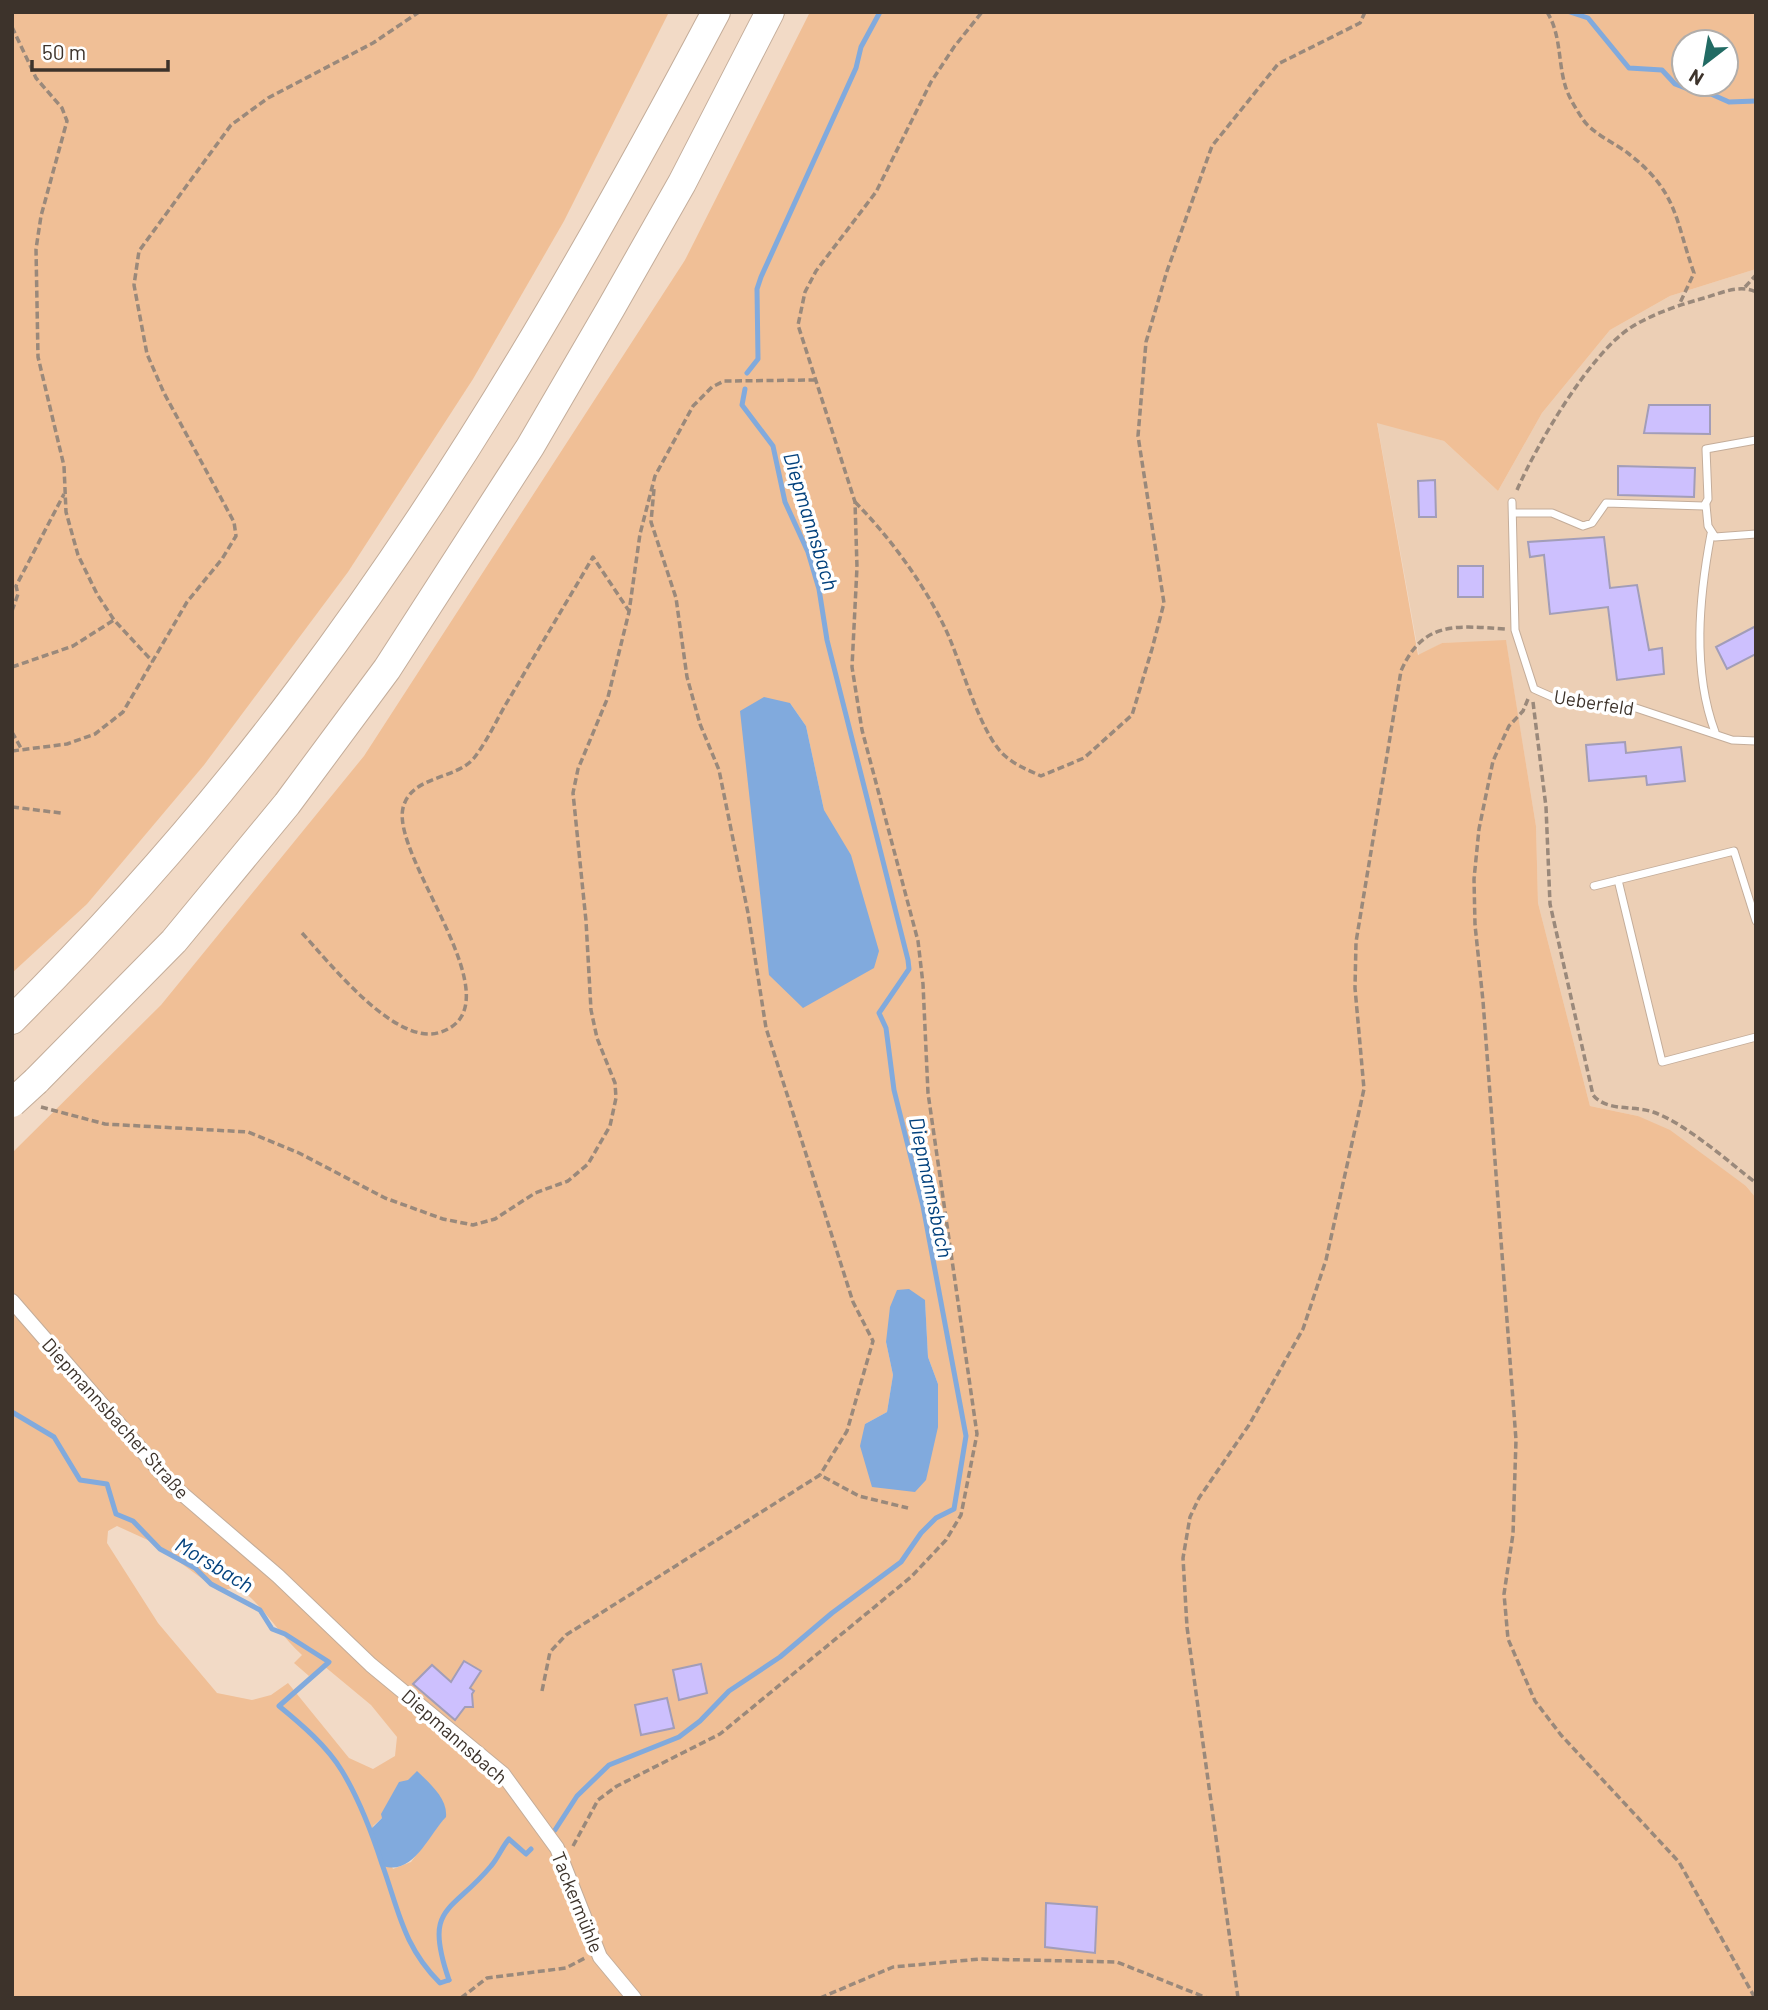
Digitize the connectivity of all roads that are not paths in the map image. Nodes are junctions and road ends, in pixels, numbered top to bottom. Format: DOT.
graph roads {
  1 [pos="716,12"];
  2 [pos="771,12"];
  3 [pos="1756,440"];
  4 [pos="1511,502"];
  5 [pos="1706,505"];
  6 [pos="1513,513"];
  7 [pos="1711,534"];
  8 [pos="1756,534"];
  9 [pos="1715,732"];
  10 [pos="1756,741"];
  11 [pos="1618,880"];
  12 [pos="1594,886"];
  13 [pos="1756,921"];
  14 [pos="12,1020"];
  15 [pos="1756,1037"];
  16 [pos="27,1096"];
  17 [pos="12,1301"];
  18 [pos="379,1672"];
  19 [pos="527,1804"];
  20 [pos="634,1998"];
  1 -- 14 [label="highway"];
  2 -- 16 [label="highway"];
  3 -- 5 [label="lane"];
  4 -- 6 [label="lane, Ueberfeld"];
  5 -- 6 [label="lane"];
  5 -- 7 [label="lane"];
  6 -- 9 [label="lane, Ueberfeld"];
  7 -- 8 [label="lane"];
  7 -- 9 [label="lane"];
  9 -- 10 [label="lane, Ueberfeld"];
  11 -- 12 [label="lane"];
  11 -- 13 [label="lane"];
  11 -- 15 [label="lane"];
  17 -- 18 [label="street, Diepmannsbacher Straße"];
  18 -- 19 [label="street, Diepmannsbach"];
  19 -- 20 [label="street, Tackermühle"];
}
